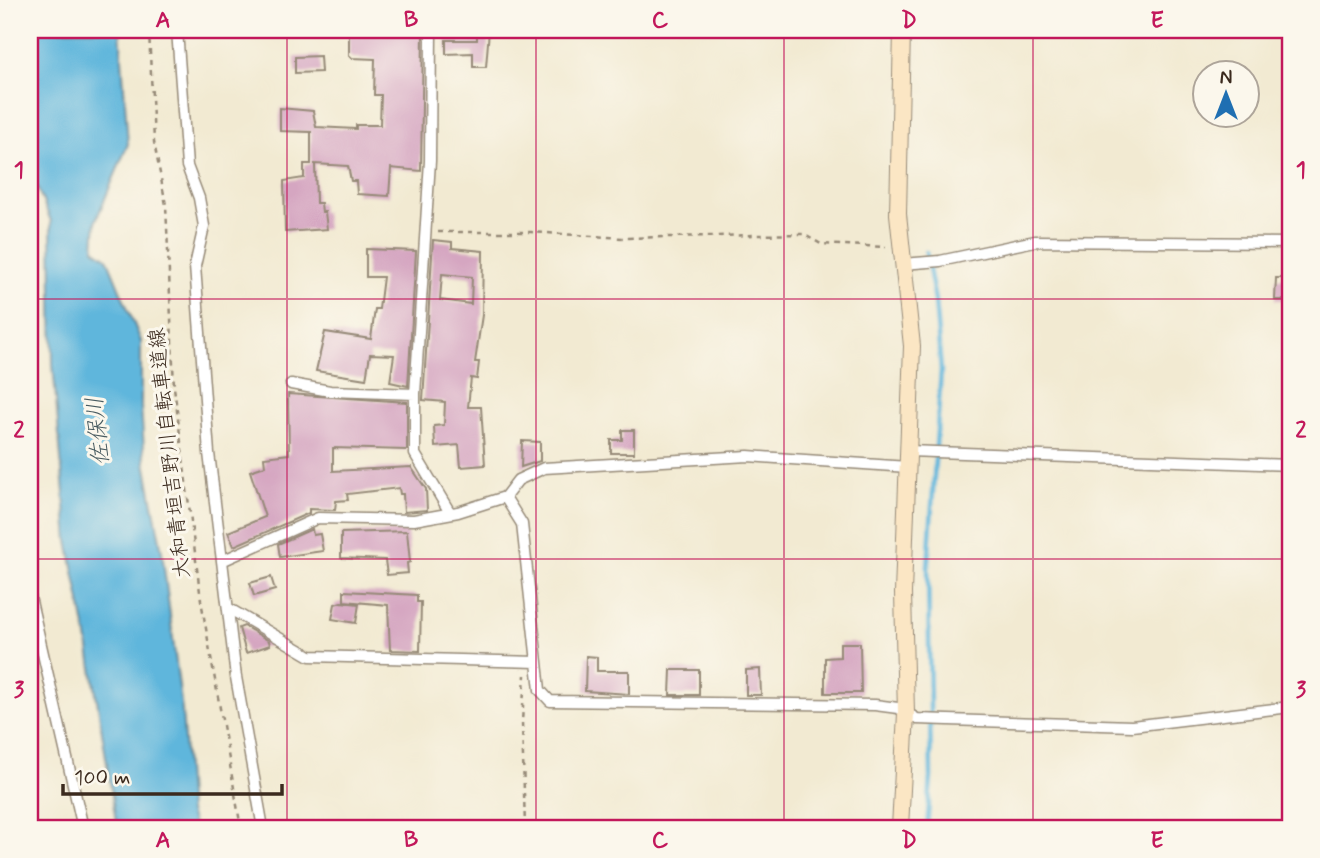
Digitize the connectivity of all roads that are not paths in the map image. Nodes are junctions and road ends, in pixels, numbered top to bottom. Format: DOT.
graph roads {
  1 [pos="177,30"];
  2 [pos="430,30"];
  3 [pos="902,30"];
  4 [pos="1290,243"];
  5 [pos="903,264"];
  6 [pos="291,384"];
  7 [pos="415,394"];
  8 [pos="908,459"];
  9 [pos="1290,465"];
  10 [pos="505,497"];
  11 [pos="449,511"];
  12 [pos="224,560"];
  13 [pos="30,597"];
  14 [pos="228,608"];
  15 [pos="537,662"];
  16 [pos="1290,707"];
  17 [pos="906,713"];
  18 [pos="83,828"];
  19 [pos="263,828"];
  20 [pos="900,828"];
  1 -- 12 [label="street"];
  2 -- 7 [label="street"];
  3 -- 5 [label="street"];
  4 -- 5 [label="street"];
  5 -- 8 [label="street"];
  6 -- 7 [label="street"];
  7 -- 11 [label="street"];
  8 -- 9 [label="street"];
  8 -- 10 [label="street"];
  8 -- 17 [label="street"];
  10 -- 11 [label="street"];
  10 -- 15 [label="street"];
  11 -- 12 [label="street"];
  12 -- 14 [label="street"];
  13 -- 18 [label="street"];
  14 -- 15 [label="street"];
  14 -- 19 [label="street"];
  15 -- 17 [label="street"];
  16 -- 17 [label="street"];
  17 -- 20 [label="street"];
}
